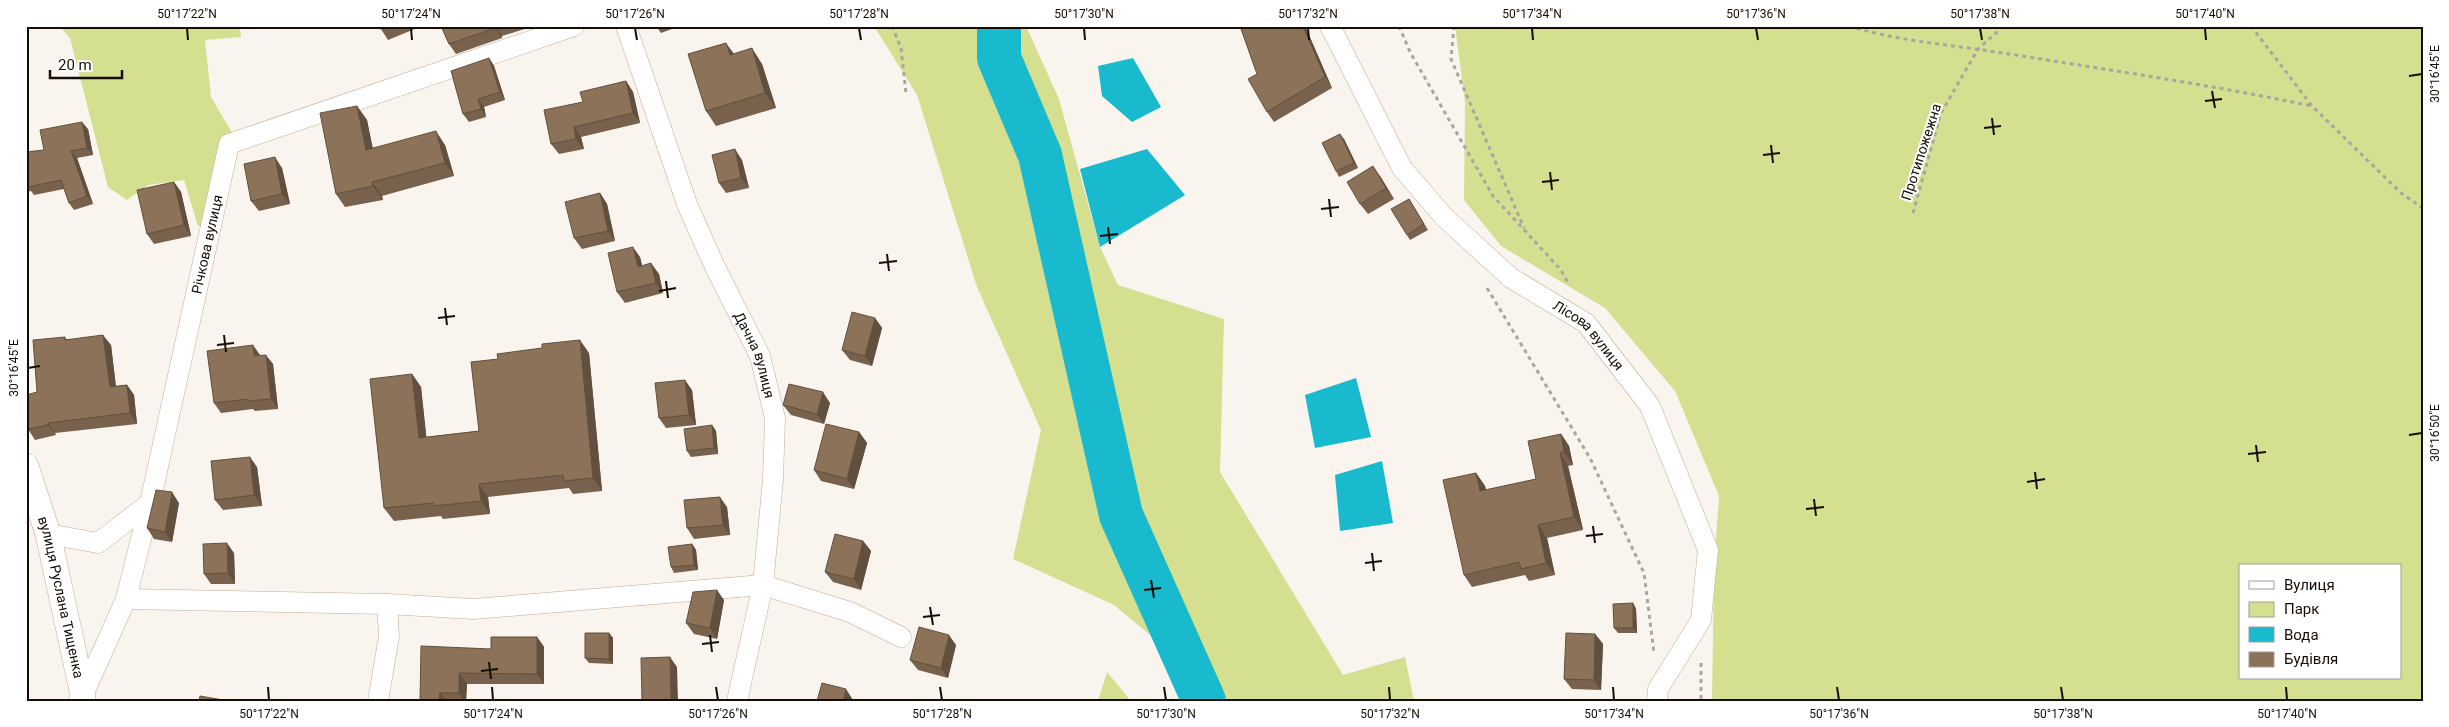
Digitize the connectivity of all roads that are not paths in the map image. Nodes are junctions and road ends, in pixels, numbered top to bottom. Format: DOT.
graph roads {
  1 [pos="574,26"];
  2 [pos="626,26"];
  3 [pos="1330,26"];
  4 [pos="26,466"];
  5 [pos="150,503"];
  6 [pos="48,534"];
  7 [pos="762,584"];
  8 [pos="126,599"];
  9 [pos="387,604"];
  10 [pos="901,637"];
  11 [pos="1658,695"];
  12 [pos="82,698"];
  13 [pos="378,701"];
  14 [pos="738,701"];
  1 -- 5 [label="street, Річкова вулиця"];
  2 -- 7 [label="street, Дачна вулиця"];
  3 -- 11 [label="street, Лісова вулиця"];
  4 -- 6 [label="street, вулиця Руслана Тищенка"];
  5 -- 6 [label="street"];
  5 -- 8 [label="street, Річкова вулиця"];
  6 -- 12 [label="street, вулиця Руслана Тищенка"];
  7 -- 9 [label="street"];
  7 -- 10 [label="street"];
  7 -- 14 [label="street, Дачна вулиця"];
  8 -- 9 [label="street"];
  8 -- 12 [label="street, Річкова вулиця"];
  9 -- 13 [label="street"];
}
